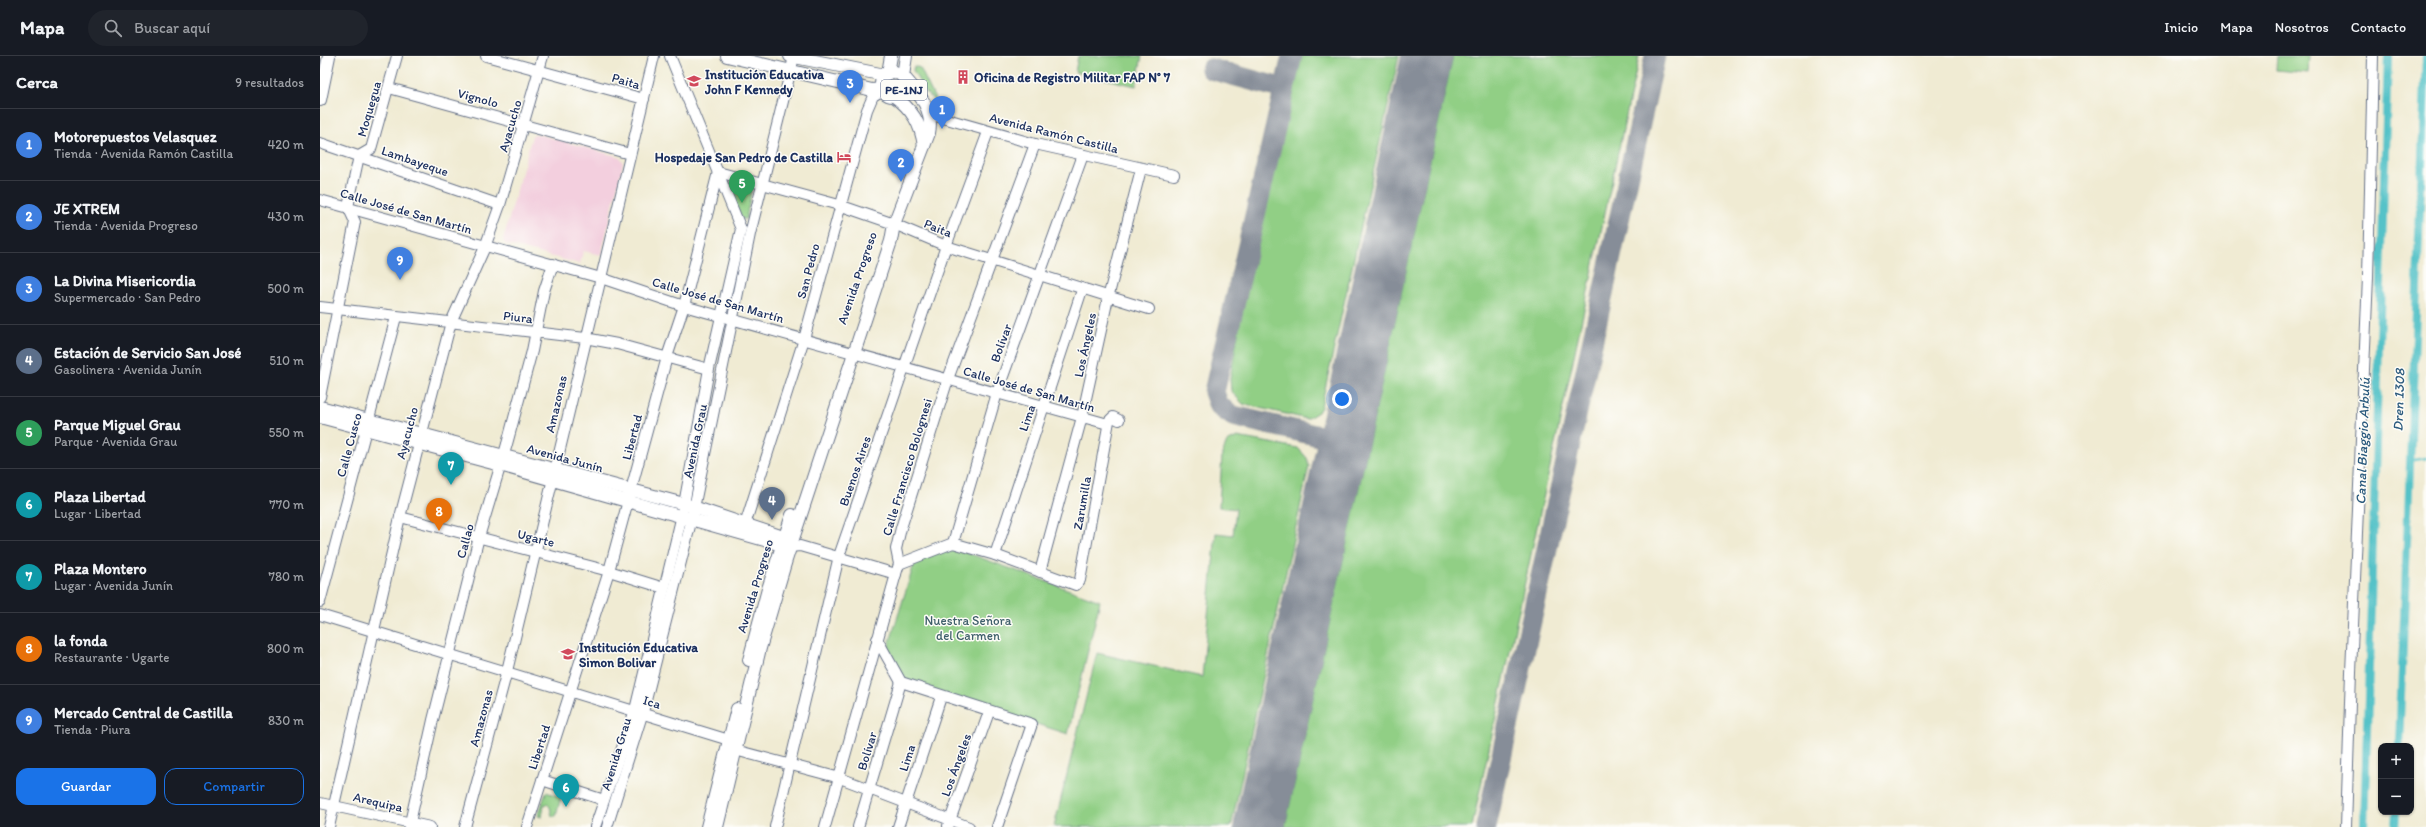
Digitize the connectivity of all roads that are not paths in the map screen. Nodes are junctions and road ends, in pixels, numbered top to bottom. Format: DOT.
graph roads {
  1 [pos="329,56"];
  2 [pos="397,56"];
  3 [pos="486,56"];
  4 [pos="543,56"];
  5 [pos="654,56"];
  6 [pos="670,56"];
  7 [pos="727,56"];
  8 [pos="792,56"];
  9 [pos="891,56"];
  10 [pos="906,56"];
  11 [pos="2373,56"];
  12 [pos="540,70"];
  13 [pos="791,70"];
  14 [pos="887,74"];
  15 [pos="903,77"];
  16 [pos="389,88"];
  17 [pos="882,89"];
  18 [pos="894,96"];
  19 [pos="644,99"];
  20 [pos="320,100"];
  21 [pos="929,114"];
  22 [pos="525,124"];
  23 [pos="988,132"];
  24 [pos="320,143"];
  25 [pos="1035,144"];
  26 [pos="924,149"];
  27 [pos="630,154"];
  28 [pos="1083,155"];
  29 [pos="359,156"];
  30 [pos="1141,169"];
  31 [pos="718,172"];
  32 [pos="1174,175"];
  33 [pos="764,182"];
  34 [pos="320,200"];
  35 [pos="500,205"];
  36 [pos="839,205"];
  37 [pos="348,208"];
  38 [pos="894,224"];
  39 [pos="946,246"];
  40 [pos="485,247"];
  41 [pos="994,260"];
  42 [pos="553,264"];
  43 [pos="1040,276"];
  44 [pos="601,278"];
  45 [pos="1082,290"];
  46 [pos="1108,298"];
  47 [pos="684,306"];
  48 [pos="320,307"];
  49 [pos="1149,309"];
  50 [pos="338,310"];
  51 [pos="721,316"];
  52 [pos="396,317"];
  53 [pos="733,319"];
  54 [pos="451,322"];
  55 [pos="535,333"];
  56 [pos="585,338"];
  57 [pos="804,339"];
  58 [pos="850,352"];
  59 [pos="667,357"];
  60 [pos="904,367"];
  61 [pos="709,369"];
  62 [pos="948,379"];
  63 [pos="997,393"];
  64 [pos="320,397"];
  65 [pos="1045,406"];
  66 [pos="320,407"];
  67 [pos="320,417"];
  68 [pos="1082,417"];
  69 [pos="1119,420"];
  70 [pos="368,424"];
  71 [pos="1108,424"];
  72 [pos="419,438"];
  73 [pos="502,460"];
  74 [pos="553,474"];
  75 [pos="629,495"];
  76 [pos="688,511"];
  77 [pos="400,517"];
  78 [pos="744,528"];
  79 [pos="479,537"];
  80 [pos="790,543"];
  81 [pos="953,543"];
  82 [pos="535,551"];
  83 [pos="995,555"];
  84 [pos="840,556"];
  85 [pos="897,569"];
  86 [pos="609,571"];
  87 [pos="1040,572"];
  88 [pos="664,588"];
  89 [pos="320,602"];
  90 [pos="320,615"];
  91 [pos="374,632"];
  92 [pos="877,639"];
  93 [pos="449,655"];
  94 [pos="507,671"];
  95 [pos="901,682"];
  96 [pos="571,691"];
  97 [pos="941,697"];
  98 [pos="639,711"];
  99 [pos="989,712"];
  100 [pos="732,745"];
  101 [pos="790,764"];
  102 [pos="840,778"];
  103 [pos="542,780"];
  104 [pos="868,790"];
  105 [pos="604,800"];
  106 [pos="320,803"];
  107 [pos="905,804"];
  108 [pos="335,806"];
  109 [pos="949,824"];
  110 [pos="409,825"];
  111 [pos="329,827"];
  112 [pos="430,827"];
  113 [pos="465,827"];
  114 [pos="528,827"];
  115 [pos="596,827"];
  116 [pos="607,827"];
  117 [pos="707,827"];
  118 [pos="717,827"];
  119 [pos="775,827"];
  120 [pos="825,827"];
  121 [pos="858,827"];
  122 [pos="898,827"];
  123 [pos="969,827"];
  124 [pos="997,827"];
  125 [pos="2346,827"];
  1 -- 20 [label="main road"];
  2 -- 16 [label="street, Moquegua"];
  3 -- 12 [label="street, Paita"];
  4 -- 12 [label="street, Ayacucho"];
  5 -- 19 [label="street, Amazonas"];
  6 -- 31 [label="street"];
  7 -- 13 [label="main road"];
  8 -- 13 [label="street, Avenida Grau"];
  8 -- 14 [label="main road"];
  9 -- 14 [label="main road, PE-1NJ"];
  10 -- 15 [label="main road, PE-1NJ"];
  11 -- 125 [label="street"];
  12 -- 19 [label="street, Paita"];
  12 -- 22 [label="street, Ayacucho"];
  13 -- 17 [label="main road"];
  13 -- 33 [label="street, Avenida Grau"];
  14 -- 15 [label="main road, PE-1NJ"];
  14 -- 17 [label="main road, PE-1NJ"];
  15 -- 18 [label="main road, PE-1NJ"];
  15 -- 21 [label="main road, Avenida Progreso / PE-1NJ"];
  16 -- 22 [label="street, Vignolo"];
  16 -- 29 [label="street, Moquegua"];
  17 -- 18 [label="main road, PE-1NJ"];
  17 -- 36 [label="street, San Pedro"];
  18 -- 26 [label="main road, PE-1NJ"];
  19 -- 27 [label="street, Amazonas"];
  21 -- 23 [label="street, Avenida Ramón Castilla"];
  21 -- 26 [label="main road, Avenida Progreso / PE-1NJ"];
  22 -- 27 [label="street, Vignolo"];
  22 -- 35 [label="street, Ayacucho"];
  23 -- 25 [label="street, Avenida Ramón Castilla"];
  23 -- 39 [label="street, Buenos Aires"];
  24 -- 29 [label="street, Lambayeque"];
  25 -- 28 [label="street, Avenida Ramón Castilla"];
  25 -- 41 [label="street, Calle Francisco Bolognesi"];
  26 -- 38 [label="main road, Avenida Progreso / PE-1NJ"];
  27 -- 44 [label="street, Amazonas"];
  28 -- 30 [label="street, Avenida Ramón Castilla"];
  28 -- 43 [label="street, Bolívar"];
  29 -- 35 [label="street, Lambayeque"];
  29 -- 37 [label="street, Moquegua"];
  30 -- 32 [label="street, Avenida Ramón Castilla"];
  30 -- 46 [label="street, Los Ángeles"];
  31 -- 33 [label="street, Paita"];
  31 -- 47 [label="street, Libertad"];
  31 -- 51 [label="street, Avenida Grau"];
  33 -- 36 [label="street, Paita"];
  33 -- 53 [label="street, Avenida Grau"];
  34 -- 37 [label="street, Calle José de San Martín"];
  35 -- 40 [label="street, Ayacucho"];
  36 -- 38 [label="street, Paita"];
  36 -- 57 [label="street, San Pedro"];
  37 -- 40 [label="street, Calle José de San Martín"];
  37 -- 50 [label="street"];
  38 -- 39 [label="street, Paita"];
  38 -- 58 [label="main road, Avenida Progreso / PE-1NJ"];
  39 -- 41 [label="street, Paita"];
  39 -- 60 [label="street, Buenos Aires"];
  40 -- 42 [label="street, Calle José de San Martín"];
  40 -- 54 [label="street, Ayacucho"];
  41 -- 43 [label="street, Paita"];
  41 -- 62 [label="street, Calle Francisco Bolognesi"];
  42 -- 44 [label="street, Calle José de San Martín"];
  42 -- 55 [label="street, Callao"];
  43 -- 45 [label="street, Paita"];
  43 -- 63 [label="street, Bolívar"];
  44 -- 47 [label="street, Calle José de San Martín"];
  44 -- 56 [label="street, Amazonas"];
  45 -- 46 [label="street, Paita"];
  45 -- 65 [label="street, Lima"];
  46 -- 49 [label="street, Paita"];
  46 -- 68 [label="street, Los Ángeles"];
  47 -- 51 [label="street, Calle José de San Martín"];
  47 -- 59 [label="street, Libertad"];
  48 -- 50 [label="street, Piura"];
  50 -- 52 [label="street, Piura"];
  50 -- 64 [label="street"];
  51 -- 53 [label="street, Calle José de San Martín"];
  51 -- 61 [label="street, Avenida Grau"];
  52 -- 54 [label="street, Piura"];
  52 -- 70 [label="street, Calle Cusco"];
  53 -- 57 [label="street, Calle José de San Martín"];
  53 -- 76 [label="street, Avenida Grau"];
  54 -- 55 [label="street, Piura"];
  54 -- 72 [label="street, Ayacucho"];
  55 -- 56 [label="street, Piura"];
  55 -- 73 [label="street, Callao"];
  56 -- 59 [label="street, Piura"];
  56 -- 74 [label="street, Amazonas"];
  57 -- 58 [label="street, Calle José de San Martín"];
  57 -- 78 [label="street, San Pedro"];
  58 -- 60 [label="street, Calle José de San Martín"];
  58 -- 80 [label="main road, Avenida Progreso / PE-1NJ"];
  59 -- 61 [label="street, Piura"];
  59 -- 75 [label="street, Libertad"];
  60 -- 62 [label="street, Calle José de San Martín"];
  60 -- 84 [label="street, Buenos Aires"];
  61 -- 76 [label="street, Avenida Grau"];
  62 -- 63 [label="street, Calle José de San Martín"];
  62 -- 85 [label="street, Calle Francisco Bolognesi"];
  63 -- 65 [label="street, Calle José de San Martín"];
  63 -- 81 [label="street, Bolívar"];
  65 -- 68 [label="street, Calle José de San Martín"];
  65 -- 83 [label="street, Lima"];
  66 -- 70 [label="main road, Avenida Junín"];
  67 -- 70 [label="main road, Avenida Junín"];
  68 -- 71 [label="street, Calle José de San Martín"];
  68 -- 87 [label="street, Los Ángeles"];
  69 -- 71 [label="street"];
  70 -- 72 [label="main road, Avenida Junín"];
  70 -- 89 [label="street, Calle Cusco"];
  71 -- 87 [label="street, Zarumilla"];
  72 -- 73 [label="main road, Avenida Junín"];
  72 -- 77 [label="street, Ayacucho"];
  73 -- 74 [label="main road, Avenida Junín"];
  73 -- 79 [label="street, Callao"];
  74 -- 75 [label="main road, Avenida Junín"];
  74 -- 82 [label="street, Amazonas"];
  75 -- 76 [label="main road, Avenida Junín"];
  75 -- 86 [label="street, Libertad"];
  76 -- 78 [label="main road, Avenida Junín"];
  76 -- 88 [label="street, Avenida Grau"];
  76 -- 98 [label="street, Avenida Grau"];
  77 -- 79 [label="street, Ugarte"];
  77 -- 91 [label="street, Ayacucho"];
  78 -- 80 [label="main road, Avenida Junín"];
  79 -- 82 [label="street, Ugarte"];
  79 -- 93 [label="street, Callao"];
  80 -- 84 [label="street, Avenida Junín"];
  80 -- 100 [label="main road, Avenida Progreso / PE-1NJ"];
  81 -- 83 [label="street"];
  81 -- 85 [label="street"];
  82 -- 86 [label="street, Ugarte"];
  82 -- 94 [label="street, Amazonas"];
  83 -- 87 [label="street"];
  84 -- 85 [label="street, Avenida Junín"];
  84 -- 101 [label="street, Buenos Aires"];
  85 -- 92 [label="street, Calle Francisco Bolognesi"];
  86 -- 88 [label="street, Ugarte"];
  86 -- 96 [label="street, Libertad"];
  88 -- 98 [label="street, Avenida Grau"];
  90 -- 91 [label="street, Ica"];
  91 -- 93 [label="street, Ica"];
  91 -- 108 [label="street, Ayacucho"];
  92 -- 95 [label="street"];
  92 -- 102 [label="street, Calle Francisco Bolognesi"];
  93 -- 94 [label="street, Ica"];
  93 -- 110 [label="street, Callao"];
  94 -- 96 [label="street, Ica"];
  94 -- 113 [label="street, Amazonas"];
  95 -- 97 [label="street"];
  95 -- 104 [label="street, Bolívar"];
  96 -- 98 [label="street, Ica"];
  96 -- 103 [label="street, Libertad"];
  97 -- 99 [label="street"];
  97 -- 107 [label="street, Lima"];
  98 -- 100 [label="street, Ica"];
  98 -- 105 [label="street, Avenida Grau"];
  98 -- 116 [label="street, Avenida Grau"];
  99 -- 109 [label="street, Los Ángeles"];
  99 -- 124 [label="street"];
  100 -- 101 [label="street, Ica"];
  100 -- 117 [label="main road, Avenida Progreso / PE-1NJ"];
  100 -- 118 [label="main road, Avenida Progreso / PE-1NJ"];
  101 -- 102 [label="street, Ica"];
  101 -- 119 [label="street, Buenos Aires"];
  102 -- 104 [label="street, Ica"];
  102 -- 120 [label="street, Calle Francisco Bolognesi"];
  103 -- 105 [label="street"];
  103 -- 114 [label="street, Libertad"];
  104 -- 107 [label="street, Ica"];
  104 -- 121 [label="street, Bolívar"];
  105 -- 115 [label="street, Avenida Grau"];
  106 -- 108 [label="street, Arequipa"];
  107 -- 109 [label="street, Ica"];
  107 -- 122 [label="street, Lima"];
  108 -- 110 [label="street, Arequipa"];
  108 -- 111 [label="street, Ayacucho"];
  109 -- 123 [label="street, Ica"];
  110 -- 112 [label="street, Arequipa"];
}
